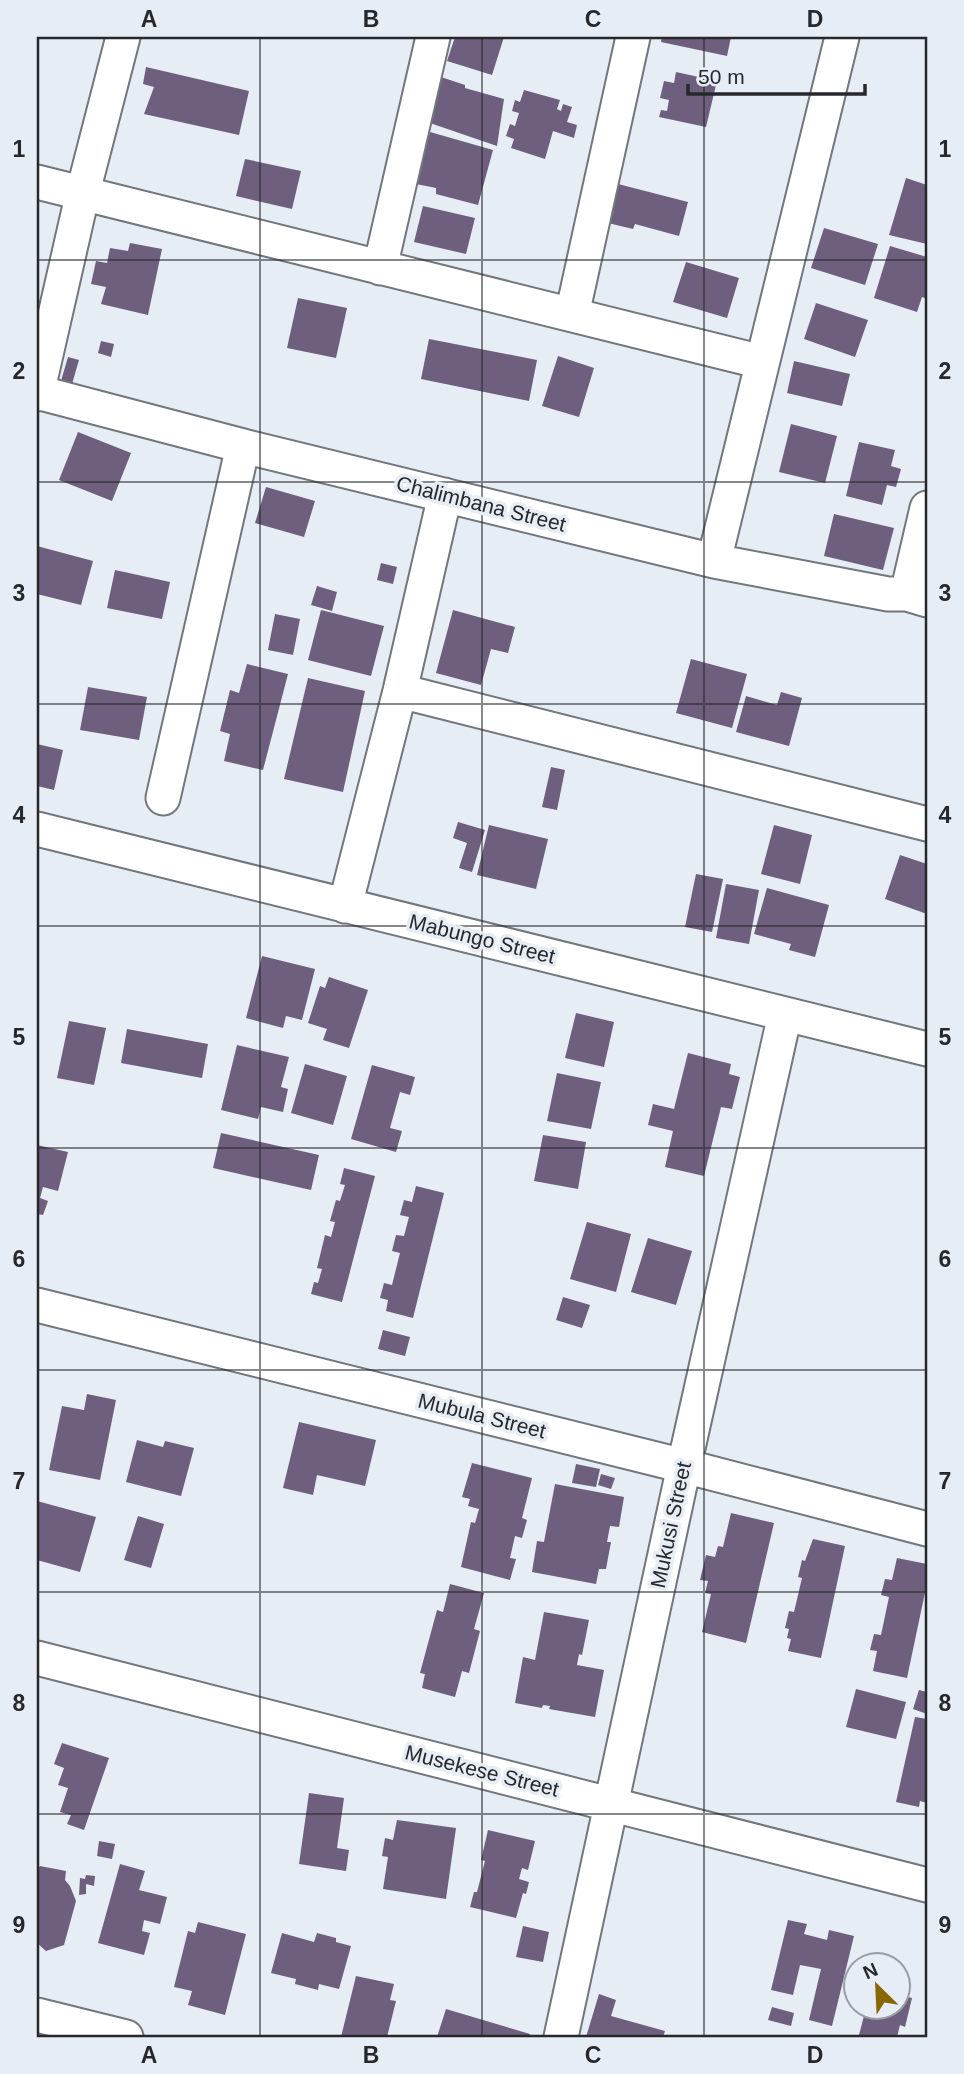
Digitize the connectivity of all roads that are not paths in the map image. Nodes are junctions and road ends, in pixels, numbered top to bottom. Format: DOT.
graph roads {
  1 [pos="122,37"];
  2 [pos="433,37"];
  3 [pos="633,37"];
  4 [pos="842,37"];
  5 [pos="37,182"];
  6 [pos="83,192"];
  7 [pos="380,268"];
  8 [pos="572,315"];
  9 [pos="762,362"];
  10 [pos="37,393"];
  11 [pos="243,446"];
  12 [pos="445,495"];
  13 [pos="927,508"];
  14 [pos="714,561"];
  15 [pos="917,597"];
  16 [pos="400,691"];
  17 [pos="163,798"];
  18 [pos="927,824"];
  19 [pos="37,829"];
  20 [pos="345,905"];
  21 [pos="785,1014"];
  22 [pos="927,1049"];
  23 [pos="37,1305"];
  24 [pos="684,1466"];
  25 [pos="927,1529"];
  26 [pos="37,1658"];
  27 [pos="612,1804"];
  28 [pos="927,1885"];
  29 [pos="37,2015"];
  30 [pos="126,2037"];
  31 [pos="561,2037"];
  1 -- 6 [label="street"];
  2 -- 7 [label="street"];
  3 -- 8 [label="street"];
  4 -- 9 [label="street"];
  5 -- 6 [label="street"];
  6 -- 7 [label="street"];
  6 -- 10 [label="street"];
  7 -- 8 [label="street"];
  8 -- 9 [label="street"];
  9 -- 14 [label="street"];
  10 -- 11 [label="street, Chalimbana Street"];
  11 -- 12 [label="street, Chalimbana Street"];
  11 -- 17 [label="street"];
  12 -- 14 [label="street, Chalimbana Street"];
  12 -- 16 [label="street"];
  13 -- 15 [label="street"];
  14 -- 15 [label="street, Chalimbana Street"];
  16 -- 18 [label="street"];
  16 -- 20 [label="street"];
  19 -- 20 [label="street, Mabungo Street"];
  20 -- 21 [label="street, Mabungo Street"];
  21 -- 22 [label="street, Mabungo Street"];
  21 -- 24 [label="street, Mukusi Street"];
  23 -- 24 [label="street, Mubula Street"];
  24 -- 25 [label="street, Mubula Street"];
  24 -- 27 [label="street, Mukusi Street"];
  26 -- 27 [label="street, Musekese Street"];
  27 -- 28 [label="street, Musekese Street"];
  27 -- 31 [label="street, Mukusi Street"];
  29 -- 30 [label="street"];
}
